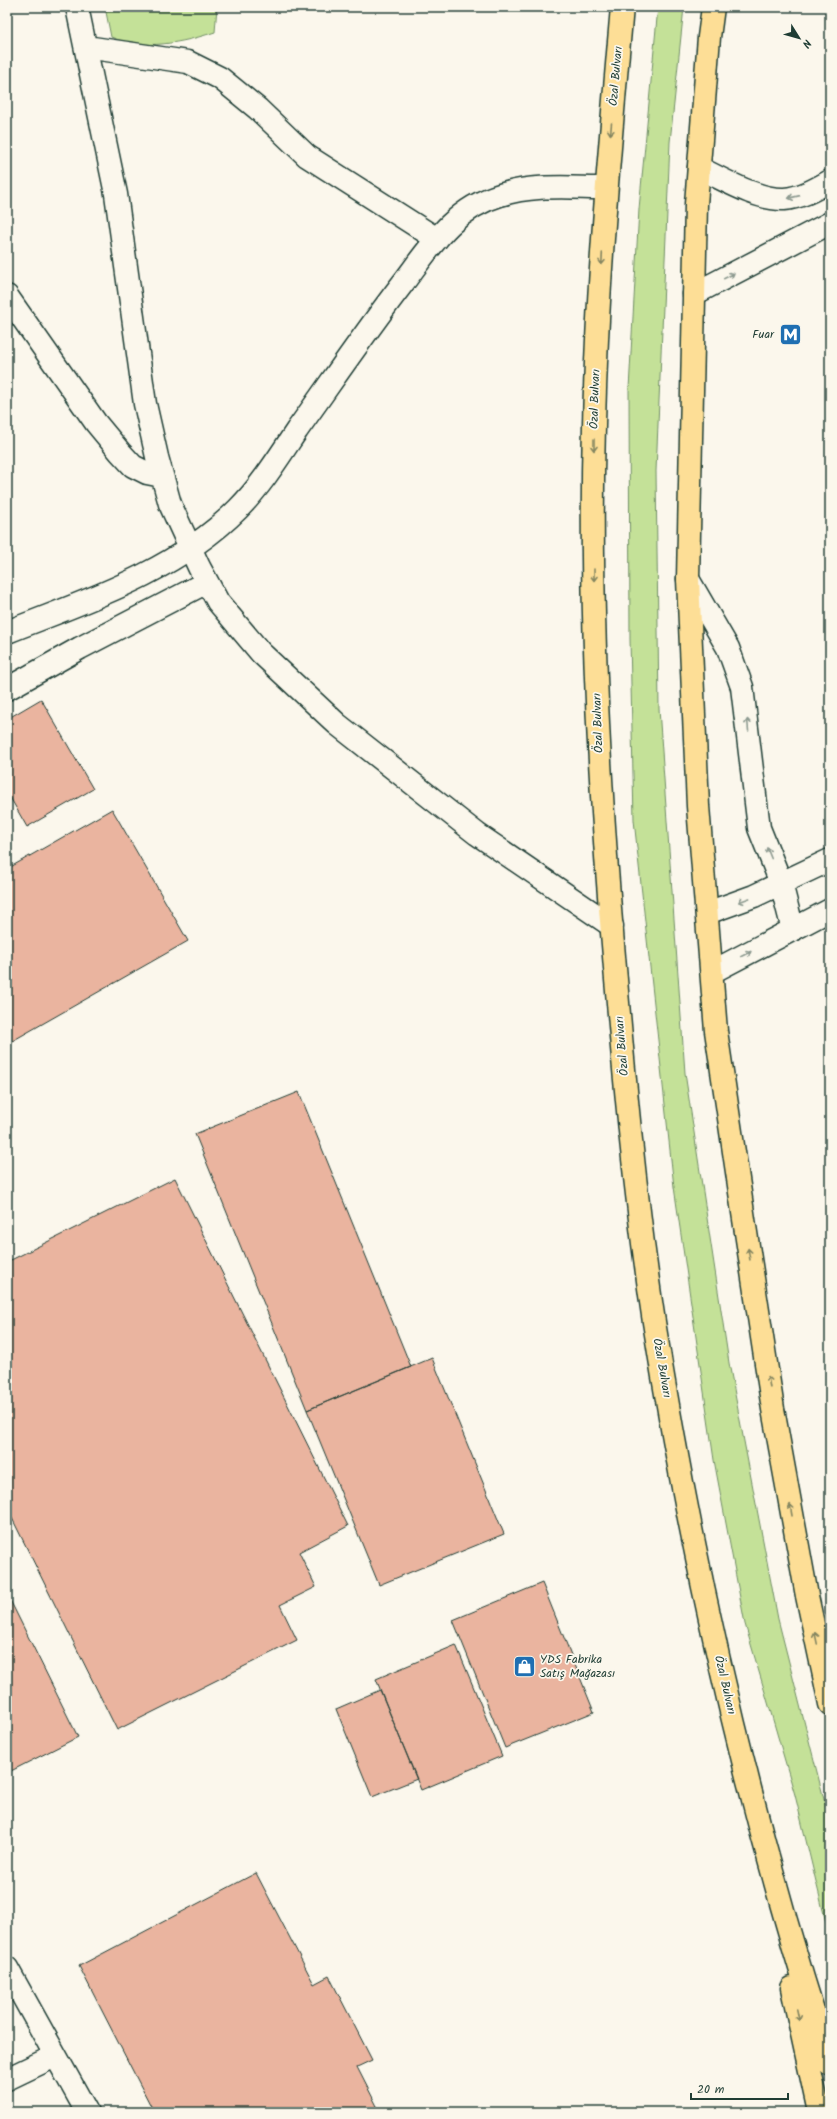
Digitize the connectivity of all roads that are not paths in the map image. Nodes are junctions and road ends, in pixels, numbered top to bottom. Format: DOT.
graph roads {
  1 [pos="77,7"];
  2 [pos="622,7"];
  3 [pos="713,7"];
  4 [pos="86,47"];
  5 [pos="699,168"];
  6 [pos="830,181"];
  7 [pos="606,188"];
  8 [pos="830,223"];
  9 [pos="437,239"];
  10 [pos="694,294"];
  11 [pos="7,296"];
  12 [pos="162,476"];
  13 [pos="190,547"];
  14 [pos="688,579"];
  15 [pos="207,582"];
  16 [pos="7,632"];
  17 [pos="7,689"];
  18 [pos="830,860"];
  19 [pos="781,883"];
  20 [pos="830,910"];
  21 [pos="707,913"];
  22 [pos="612,926"];
  23 [pos="793,930"];
  24 [pos="712,972"];
  25 [pos="830,1704"];
  26 [pos="754,1813"];
  27 [pos="7,1968"];
  28 [pos="55,2056"];
  29 [pos="830,2064"];
  30 [pos="7,2079"];
  31 [pos="87,2112"];
  32 [pos="819,2112"];
  1 -- 4 [label="street"];
  2 -- 7 [label="highway, Özal Bulvarı, one-way"];
  3 -- 5 [label="highway"];
  4 -- 9 [label="street"];
  4 -- 12 [label="street"];
  6 -- 5 [label="street, one-way"];
  5 -- 10 [label="highway"];
  7 -- 9 [label="street"];
  7 -- 22 [label="highway, Özal Bulvarı, one-way"];
  10 -- 8 [label="street, one-way"];
  9 -- 13 [label="street"];
  10 -- 14 [label="highway"];
  11 -- 12 [label="street"];
  12 -- 13 [label="street"];
  13 -- 15 [label="street"];
  13 -- 16 [label="street"];
  19 -- 14 [label="street, one-way"];
  14 -- 21 [label="highway"];
  15 -- 17 [label="street"];
  15 -- 22 [label="street"];
  18 -- 19 [label="street"];
  19 -- 21 [label="street, one-way"];
  19 -- 23 [label="street"];
  20 -- 23 [label="street"];
  21 -- 24 [label="highway"];
  22 -- 26 [label="highway, Özal Bulvarı"];
  24 -- 23 [label="street, one-way"];
  25 -- 24 [label="highway, one-way"];
  26 -- 29 [label="highway, Özal Bulvarı"];
  26 -- 32 [label="highway, one-way"];
  27 -- 28 [label="street"];
  28 -- 30 [label="street"];
  28 -- 31 [label="street"];
}
